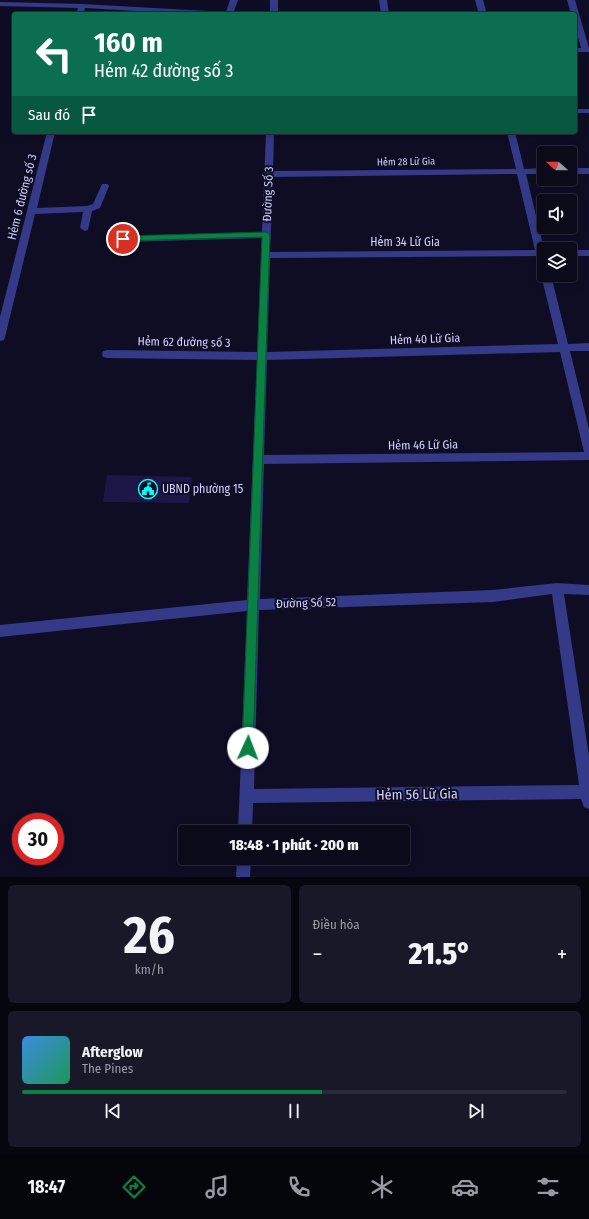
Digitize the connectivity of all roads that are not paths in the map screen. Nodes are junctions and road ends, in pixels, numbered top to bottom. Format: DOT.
graph roads {
  1 [pos="234,0"];
  2 [pos="274,0"];
  3 [pos="383,0"];
  4 [pos="479,0"];
  5 [pos="571,0"];
  6 [pos="0,4"];
  7 [pos="82,6"];
  8 [pos="80,12"];
  9 [pos="191,12"];
  10 [pos="228,12"];
  11 [pos="274,12"];
  12 [pos="385,12"];
  13 [pos="482,12"];
  14 [pos="575,12"];
  15 [pos="577,19"];
  16 [pos="587,50"];
  17 [pos="577,111"];
  18 [pos="589,111"];
  19 [pos="50,134"];
  20 [pos="270,134"];
  21 [pos="512,134"];
  22 [pos="521,171"];
  23 [pos="537,171"];
  24 [pos="577,171"];
  25 [pos="589,171"];
  26 [pos="268,174"];
  27 [pos="105,186"];
  28 [pos="88,210"];
  29 [pos="31,211"];
  30 [pos="85,228"];
  31 [pos="266,235"];
  32 [pos="123,239"];
  33 [pos="539,242"];
  34 [pos="537,253"];
  35 [pos="577,253"];
  36 [pos="589,254"];
  37 [pos="265,256"];
  38 [pos="548,282"];
  39 [pos="0,337"];
  40 [pos="564,348"];
  41 [pos="589,348"];
  42 [pos="107,354"];
  43 [pos="262,356"];
  44 [pos="589,451"];
  45 [pos="589,456"];
  46 [pos="258,460"];
  47 [pos="557,588"];
  48 [pos="589,590"];
  49 [pos="253,605"];
  50 [pos="0,631"];
  51 [pos="246,796"];
  52 [pos="588,797"];
  53 [pos="245,825"];
  54 [pos="244,865"];
  55 [pos="243,877"];
  1 -- 10 [label="street"];
  2 -- 11 [label="street"];
  3 -- 12 [label="street"];
  4 -- 13 [label="street"];
  5 -- 14 [label="street"];
  6 -- 7 [label="street"];
  7 -- 8 [label="street"];
  7 -- 9 [label="street"];
  15 -- 16 [label="street"];
  17 -- 18 [label="street"];
  19 -- 29 [label="street, Hẻm 6 đường số 3"];
  20 -- 26 [label="street, Đường Số 3"];
  21 -- 22 [label="street"];
  22 -- 23 [label="street, Hẻm 28 Lữ Gia"];
  22 -- 26 [label="street, Hẻm 28 Lữ Gia"];
  22 -- 33 [label="street"];
  24 -- 25 [label="street"];
  26 -- 31 [label="street, Đường Số 3"];
  27 -- 28 [label="street"];
  28 -- 29 [label="street"];
  28 -- 30 [label="street"];
  29 -- 39 [label="street, Hẻm 6 đường số 3"];
  31 -- 32 [label="street"];
  31 -- 37 [label="street, Đường Số 3"];
  34 -- 37 [label="street, Hẻm 34 Lữ Gia"];
  35 -- 36 [label="street"];
  37 -- 43 [label="street, Đường Số 3"];
  38 -- 40 [label="street"];
  40 -- 41 [label="street, Hẻm 40 Lữ Gia"];
  40 -- 43 [label="street, Hẻm 40 Lữ Gia"];
  40 -- 44 [label="street"];
  42 -- 43 [label="street, Hẻm 62 đường số 3"];
  43 -- 46 [label="street, Đường Số 3"];
  45 -- 46 [label="street, Hẻm 46 Lữ Gia"];
  46 -- 49 [label="street, Đường Số 3"];
  47 -- 48 [label="street, Đường Số 52"];
  47 -- 49 [label="street, Đường Số 52"];
  47 -- 52 [label="street"];
  49 -- 50 [label="street, Đường Số 52"];
  49 -- 51 [label="street, Đường Số 3"];
  51 -- 52 [label="street, Hẻm 56 Lữ Gia"];
  51 -- 53 [label="street, Đường Số 3"];
  54 -- 55 [label="street"];
}
